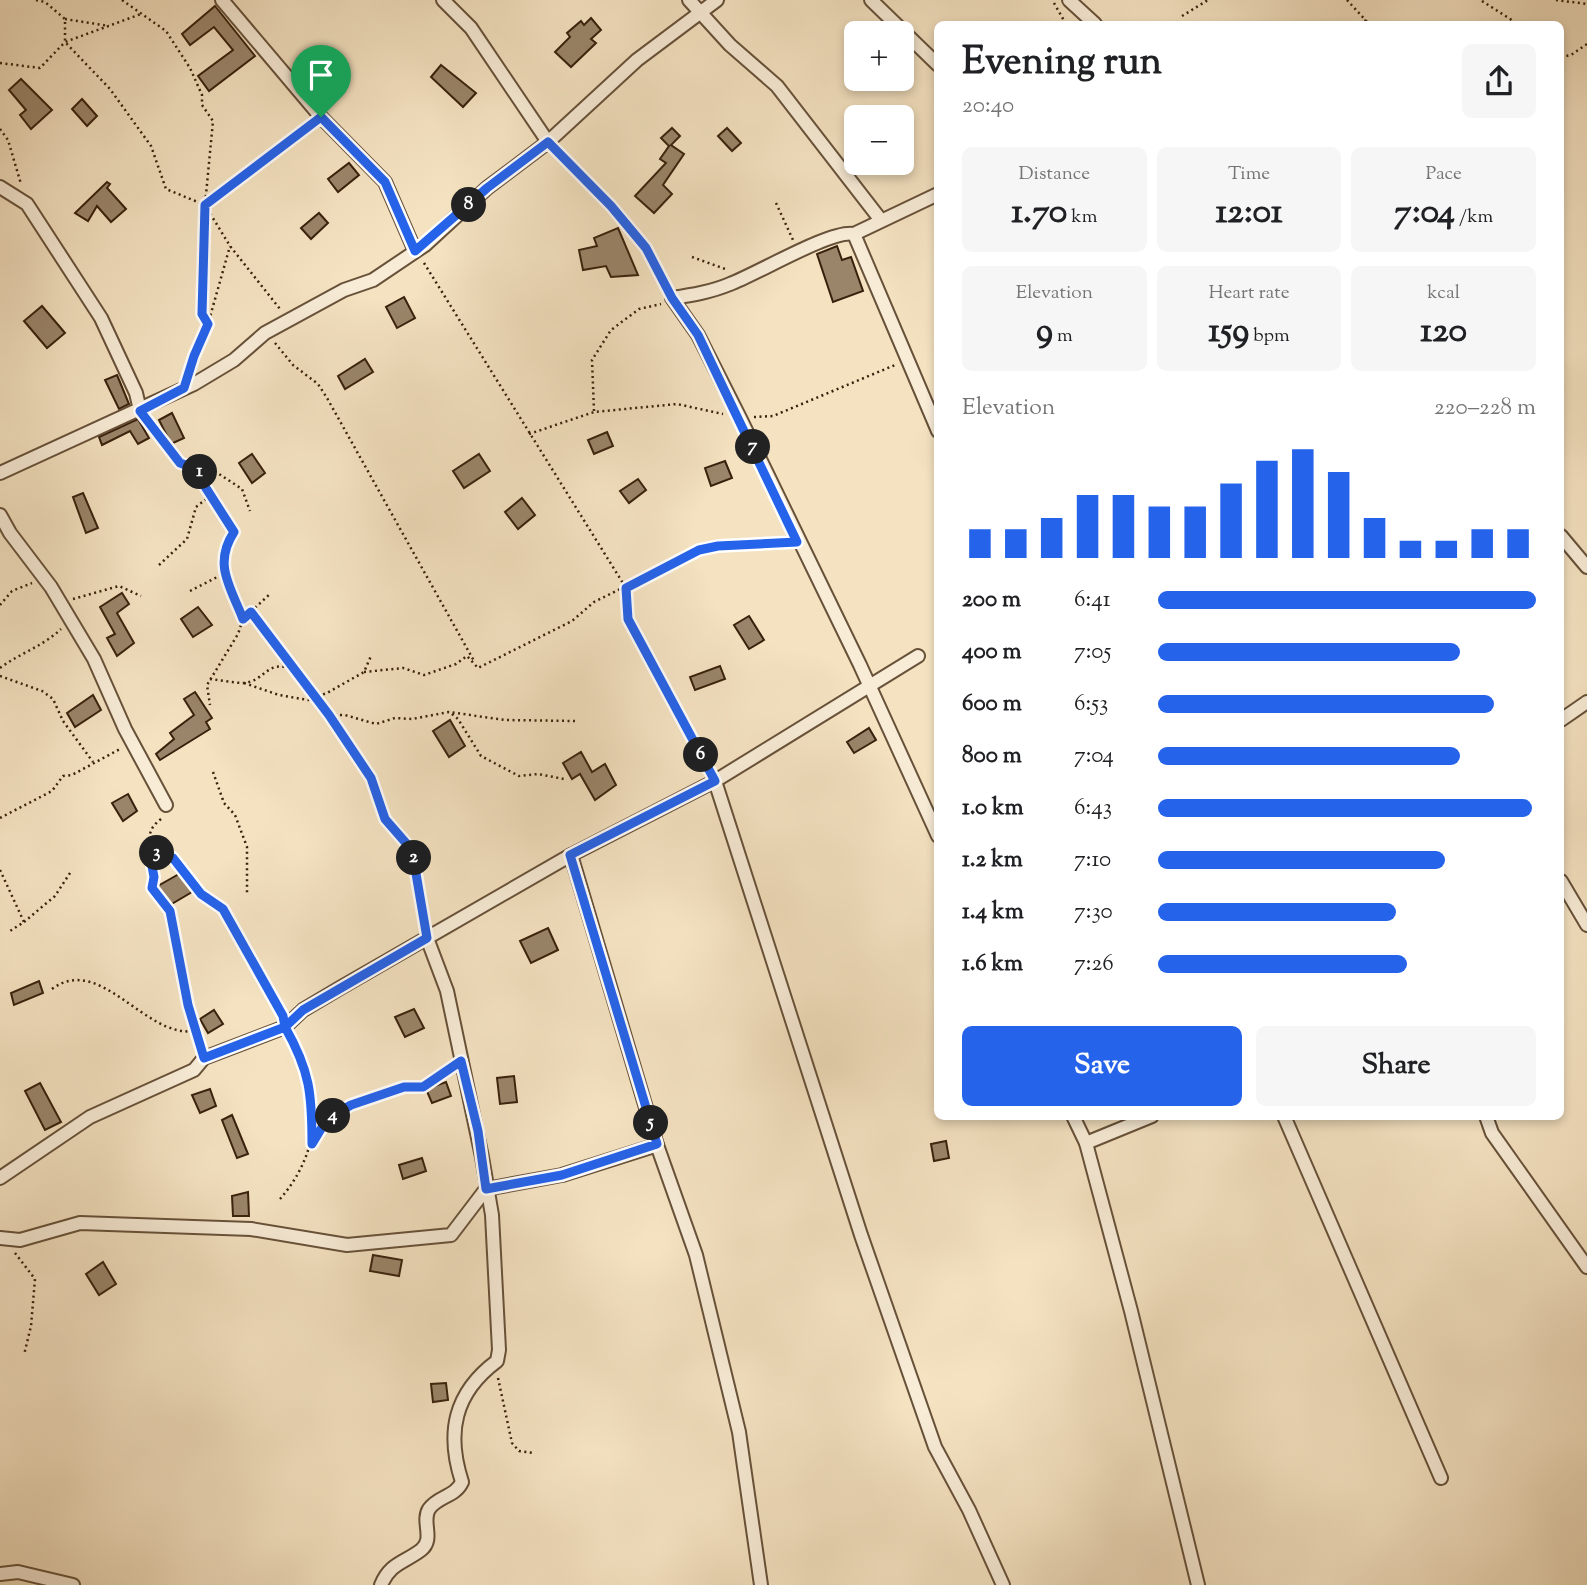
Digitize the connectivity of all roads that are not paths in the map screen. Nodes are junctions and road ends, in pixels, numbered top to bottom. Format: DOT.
graph roads {
  1 [pos="222,0"];
  2 [pos="443,0"];
  3 [pos="689,0"];
  4 [pos="717,0"];
  5 [pos="872,0"];
  6 [pos="1069,0"];
  7 [pos="700,14"];
  8 [pos="1092,21"];
  9 [pos="934,61"];
  10 [pos="548,142"];
  11 [pos="0,187"];
  12 [pos="934,196"];
  13 [pos="880,219"];
  14 [pos="855,234"];
  15 [pos="415,251"];
  16 [pos="140,411"];
  17 [pos="934,422"];
  18 [pos="0,473"];
  19 [pos="0,515"];
  20 [pos="1564,540"];
  21 [pos="1587,567"];
  22 [pos="918,656"];
  23 [pos="868,687"];
  24 [pos="1587,702"];
  25 [pos="1564,718"];
  26 [pos="715,781"];
  27 [pos="166,805"];
  28 [pos="934,827"];
  29 [pos="570,855"];
  30 [pos="1564,886"];
  31 [pos="1587,925"];
  32 [pos="427,938"];
  33 [pos="1075,1120"];
  34 [pos="1142,1120"];
  35 [pos="1286,1120"];
  36 [pos="1488,1120"];
  37 [pos="1086,1143"];
  38 [pos="657,1144"];
  39 [pos="0,1178"];
  40 [pos="486,1189"];
  41 [pos="0,1238"];
  42 [pos="1587,1267"];
  43 [pos="1441,1478"];
  44 [pos="0,1574"];
  45 [pos="73,1585"];
  46 [pos="381,1585"];
  47 [pos="761,1585"];
  48 [pos="1003,1585"];
  49 [pos="1198,1585"];
  1 -- 15 [label="street"];
  2 -- 10 [label="street"];
  3 -- 7 [label="street"];
  4 -- 7 [label="street"];
  5 -- 9 [label="street"];
  6 -- 8 [label="street"];
  7 -- 10 [label="street"];
  7 -- 13 [label="street"];
  10 -- 15 [label="street"];
  11 -- 16 [label="street"];
  12 -- 13 [label="street"];
  13 -- 14 [label="street"];
  14 -- 17 [label="street"];
  14 -- 23 [label="street"];
  15 -- 16 [label="street"];
  16 -- 18 [label="street"];
  19 -- 27 [label="street"];
  20 -- 21 [label="street"];
  22 -- 23 [label="street"];
  23 -- 26 [label="street"];
  23 -- 28 [label="street"];
  24 -- 25 [label="street"];
  26 -- 29 [label="street"];
  26 -- 48 [label="street"];
  29 -- 32 [label="street"];
  29 -- 38 [label="street"];
  30 -- 31 [label="street"];
  32 -- 39 [label="street"];
  32 -- 40 [label="street"];
  33 -- 37 [label="street"];
  34 -- 37 [label="street"];
  35 -- 43 [label="street"];
  36 -- 42 [label="street"];
  37 -- 49 [label="street"];
  38 -- 40 [label="street"];
  38 -- 47 [label="street"];
  40 -- 41 [label="street"];
  40 -- 46 [label="street"];
  44 -- 45 [label="street"];
}
